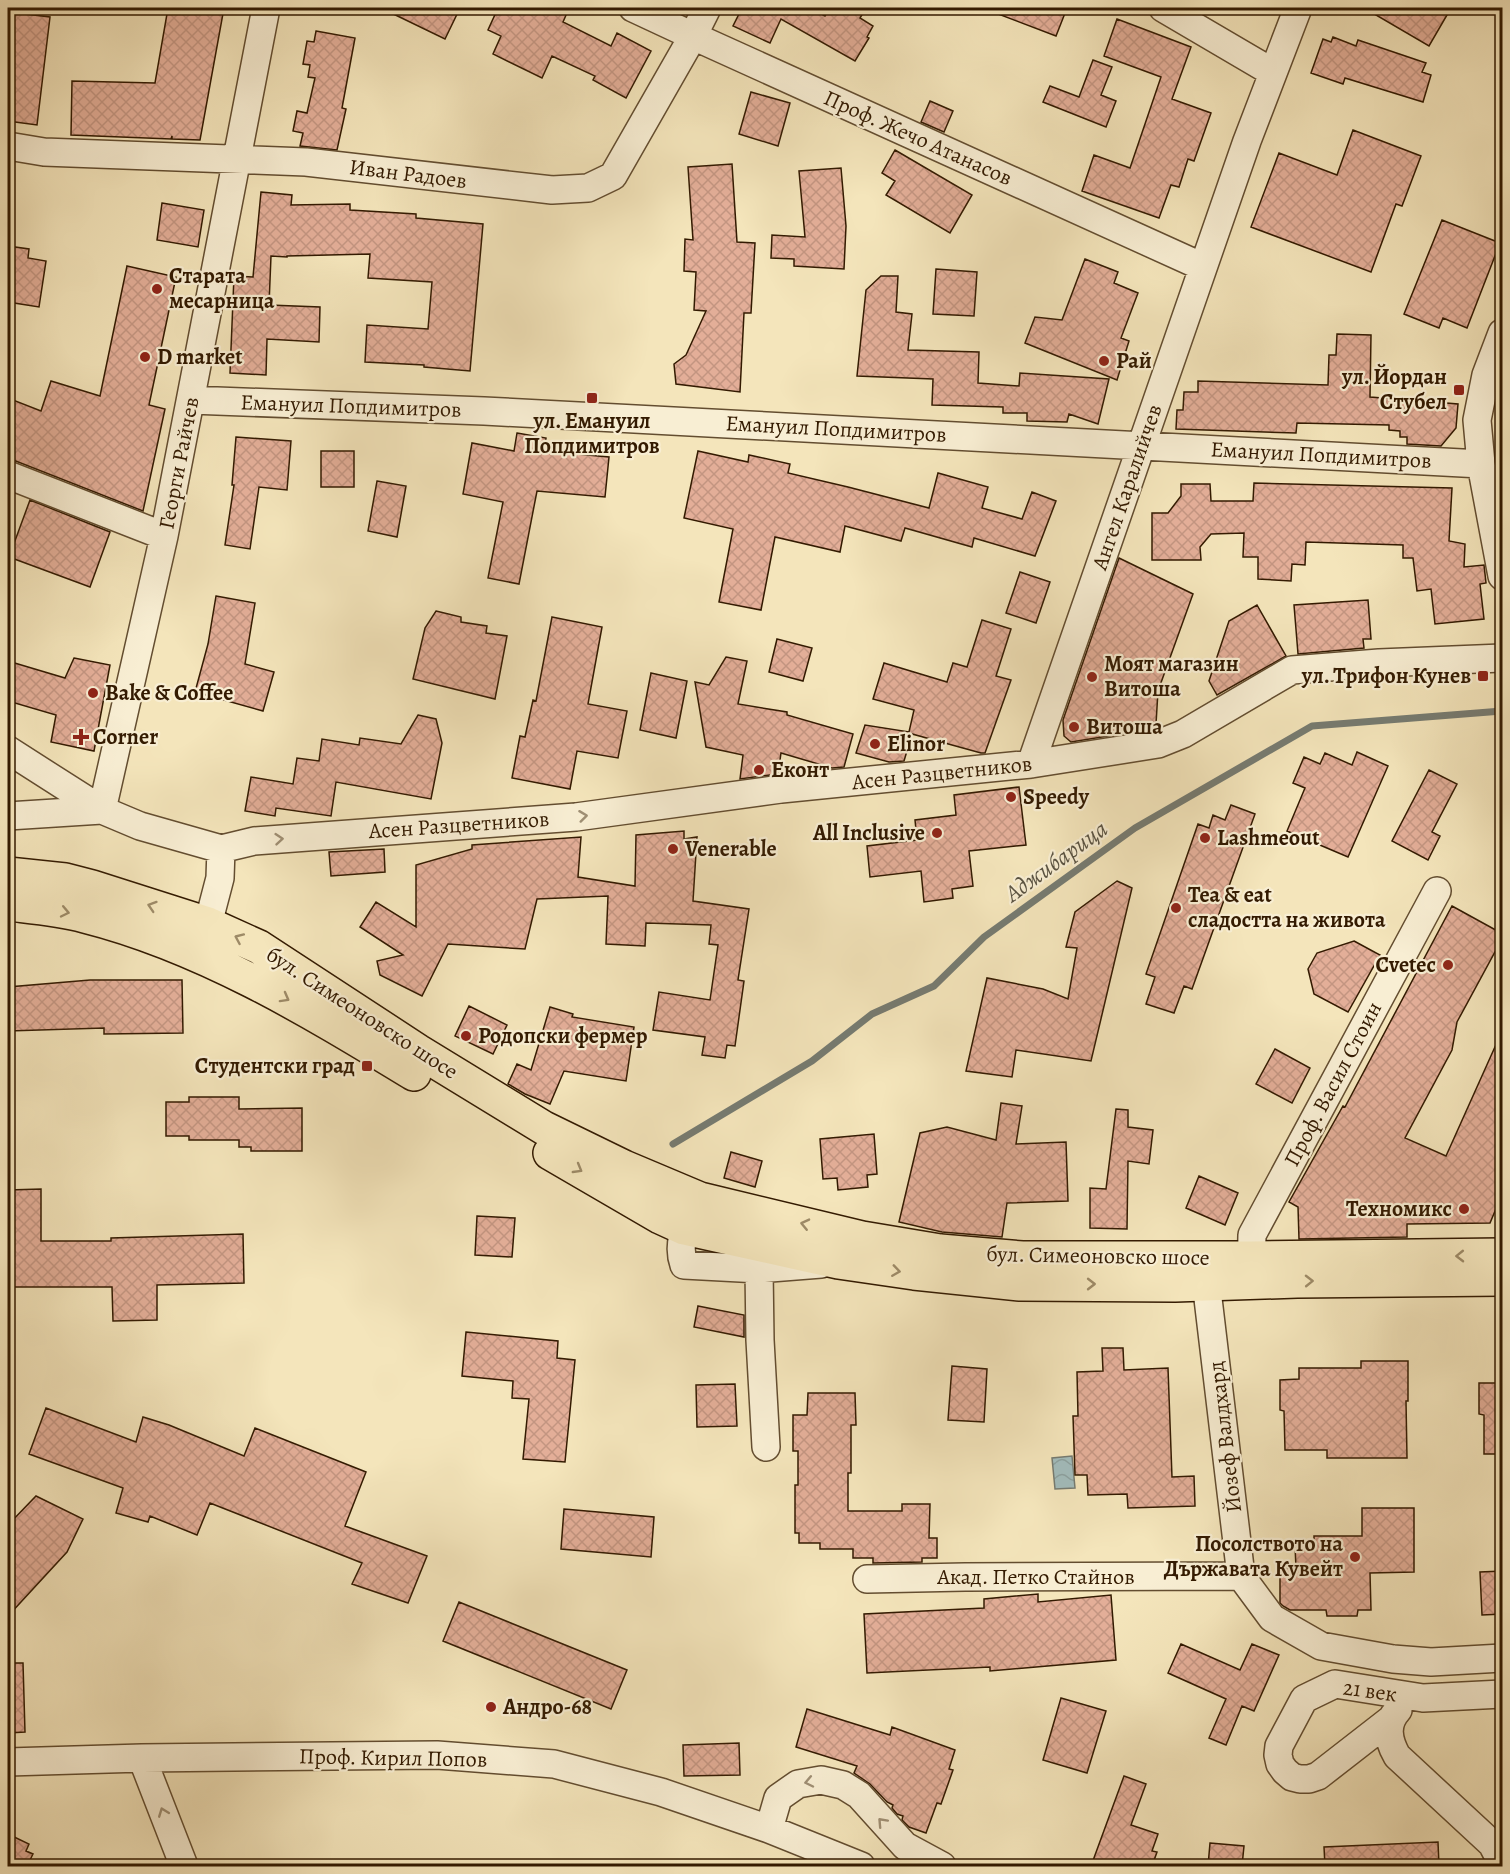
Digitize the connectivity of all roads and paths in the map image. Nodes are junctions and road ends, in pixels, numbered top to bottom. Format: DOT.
graph roads {
  1 [pos="266,8"];
  2 [pos="633,8"];
  3 [pos="707,8"];
  4 [pos="1163,8"];
  5 [pos="1298,8"];
  6 [pos="693,36"];
  7 [pos="1272,72"];
  8 [pos="8,146"];
  9 [pos="237,159"];
  10 [pos="1203,267"];
  11 [pos="1503,333"];
  12 [pos="191,400"];
  13 [pos="1141,445"];
  14 [pos="1481,464"];
  15 [pos="8,475"];
  16 [pos="164,536"];
  17 [pos="1503,576"];
  18 [pos="1503,658"];
  19 [pos="8,750"];
  20 [pos="1031,764"];
  21 [pos="102,810"];
  22 [pos="8,816"];
  23 [pos="221,849"];
  24 [pos="8,874"];
  25 [pos="1437,891"];
  26 [pos="8,904"];
  27 [pos="201,939"];
  28 [pos="700,1199"];
  29 [pos="684,1228"];
  30 [pos="1503,1255"];
  31 [pos="838,1262"];
  32 [pos="759,1269"];
  33 [pos="1251,1270"];
  34 [pos="1205,1271"];
  35 [pos="1503,1279"];
  36 [pos="766,1447"];
  37 [pos="1241,1576"];
  38 [pos="867,1579"];
  39 [pos="1503,1658"];
  40 [pos="1503,1694"];
  41 [pos="1423,1698"];
  42 [pos="1390,1720"];
  43 [pos="142,1758"];
  44 [pos="8,1762"];
  45 [pos="769,1829"];
  46 [pos="1503,1863"];
  47 [pos="184,1866"];
  48 [pos="861,1866"];
  49 [pos="942,1866"];
  1 -- 9 [label="street, Георги Райчев"];
  2 -- 6 [label="street, Проф. Жечо Атанасов"];
  3 -- 6 [label="street, Иван Радоев"];
  4 -- 7 [label="street"];
  5 -- 7 [label="street, Ангел Каралийчев"];
  6 -- 9 [label="street, Иван Радоев"];
  6 -- 10 [label="street, Проф. Жечо Атанасов"];
  7 -- 10 [label="street, Ангел Каралийчев"];
  8 -- 9 [label="street, Иван Радоев"];
  9 -- 12 [label="street, Георги Райчев"];
  10 -- 13 [label="street, Ангел Каралийчев"];
  11 -- 14 [label="street"];
  12 -- 13 [label="street, Емануил Попдимитров"];
  12 -- 16 [label="street, Георги Райчев"];
  13 -- 14 [label="street, Емануил Попдимитров"];
  13 -- 20 [label="street, Ангел Каралийчев"];
  14 -- 17 [label="street"];
  15 -- 16 [label="street"];
  16 -- 21 [label="street, Георги Райчев"];
  18 -- 20 [label="street, Асен Разцветников"];
  19 -- 21 [label="street, Асен Разцветников"];
  23 -- 20 [label="street, Асен Разцветников, one-way"];
  21 -- 22 [label="street"];
  21 -- 23 [label="street, Асен Разцветников"];
  23 -- 27 [label="street"];
  27 -- 24 [label="main road, бул. Симеоновско шосе, one-way"];
  25 -- 33 [label="street, Проф. Васил Стоин"];
  26 -- 27 [label="main road, бул. Симеоновско шосе, one-way"];
  28 -- 27 [label="main road, бул. Симеоновско шосе, one-way"];
  27 -- 29 [label="main road, бул. Симеоновско шосе, one-way"];
  28 -- 29 [label="street, бул. Симеоновско шосе"];
  34 -- 28 [label="main road, бул. Симеоновско шосе, one-way"];
  29 -- 31 [label="main road, бул. Симеоновско шосе"];
  29 -- 32 [label="street, бул. Симеоновско шосе"];
  30 -- 33 [label="main road, бул. Симеоновско шосе, one-way"];
  31 -- 32 [label="street, бул. Симеоновско шосе"];
  31 -- 34 [label="main road, бул. Симеоновско шосе, one-way"];
  32 -- 36 [label="street"];
  33 -- 34 [label="main road, бул. Симеоновско шосе"];
  33 -- 35 [label="main road, бул. Симеоновско шосе, one-way"];
  34 -- 37 [label="street, Йозеф Валдхард"];
  37 -- 38 [label="street, Акад. Петко Стайнов"];
  37 -- 39 [label="street, Йозеф Валдхард"];
  40 -- 41 [label="street, 21 век"];
  41 -- 42 [label="street, 21 век"];
  41 -- 42 [label="street, 21 век"];
  42 -- 46 [label="street"];
  43 -- 44 [label="street, Проф. Кирил Попов"];
  43 -- 45 [label="street, Проф. Кирил Попов"];
  47 -- 43 [label="street, one-way"];
  45 -- 48 [label="street, Проф. Кирил Попов"];
  49 -- 45 [label="street, one-way"];
}
